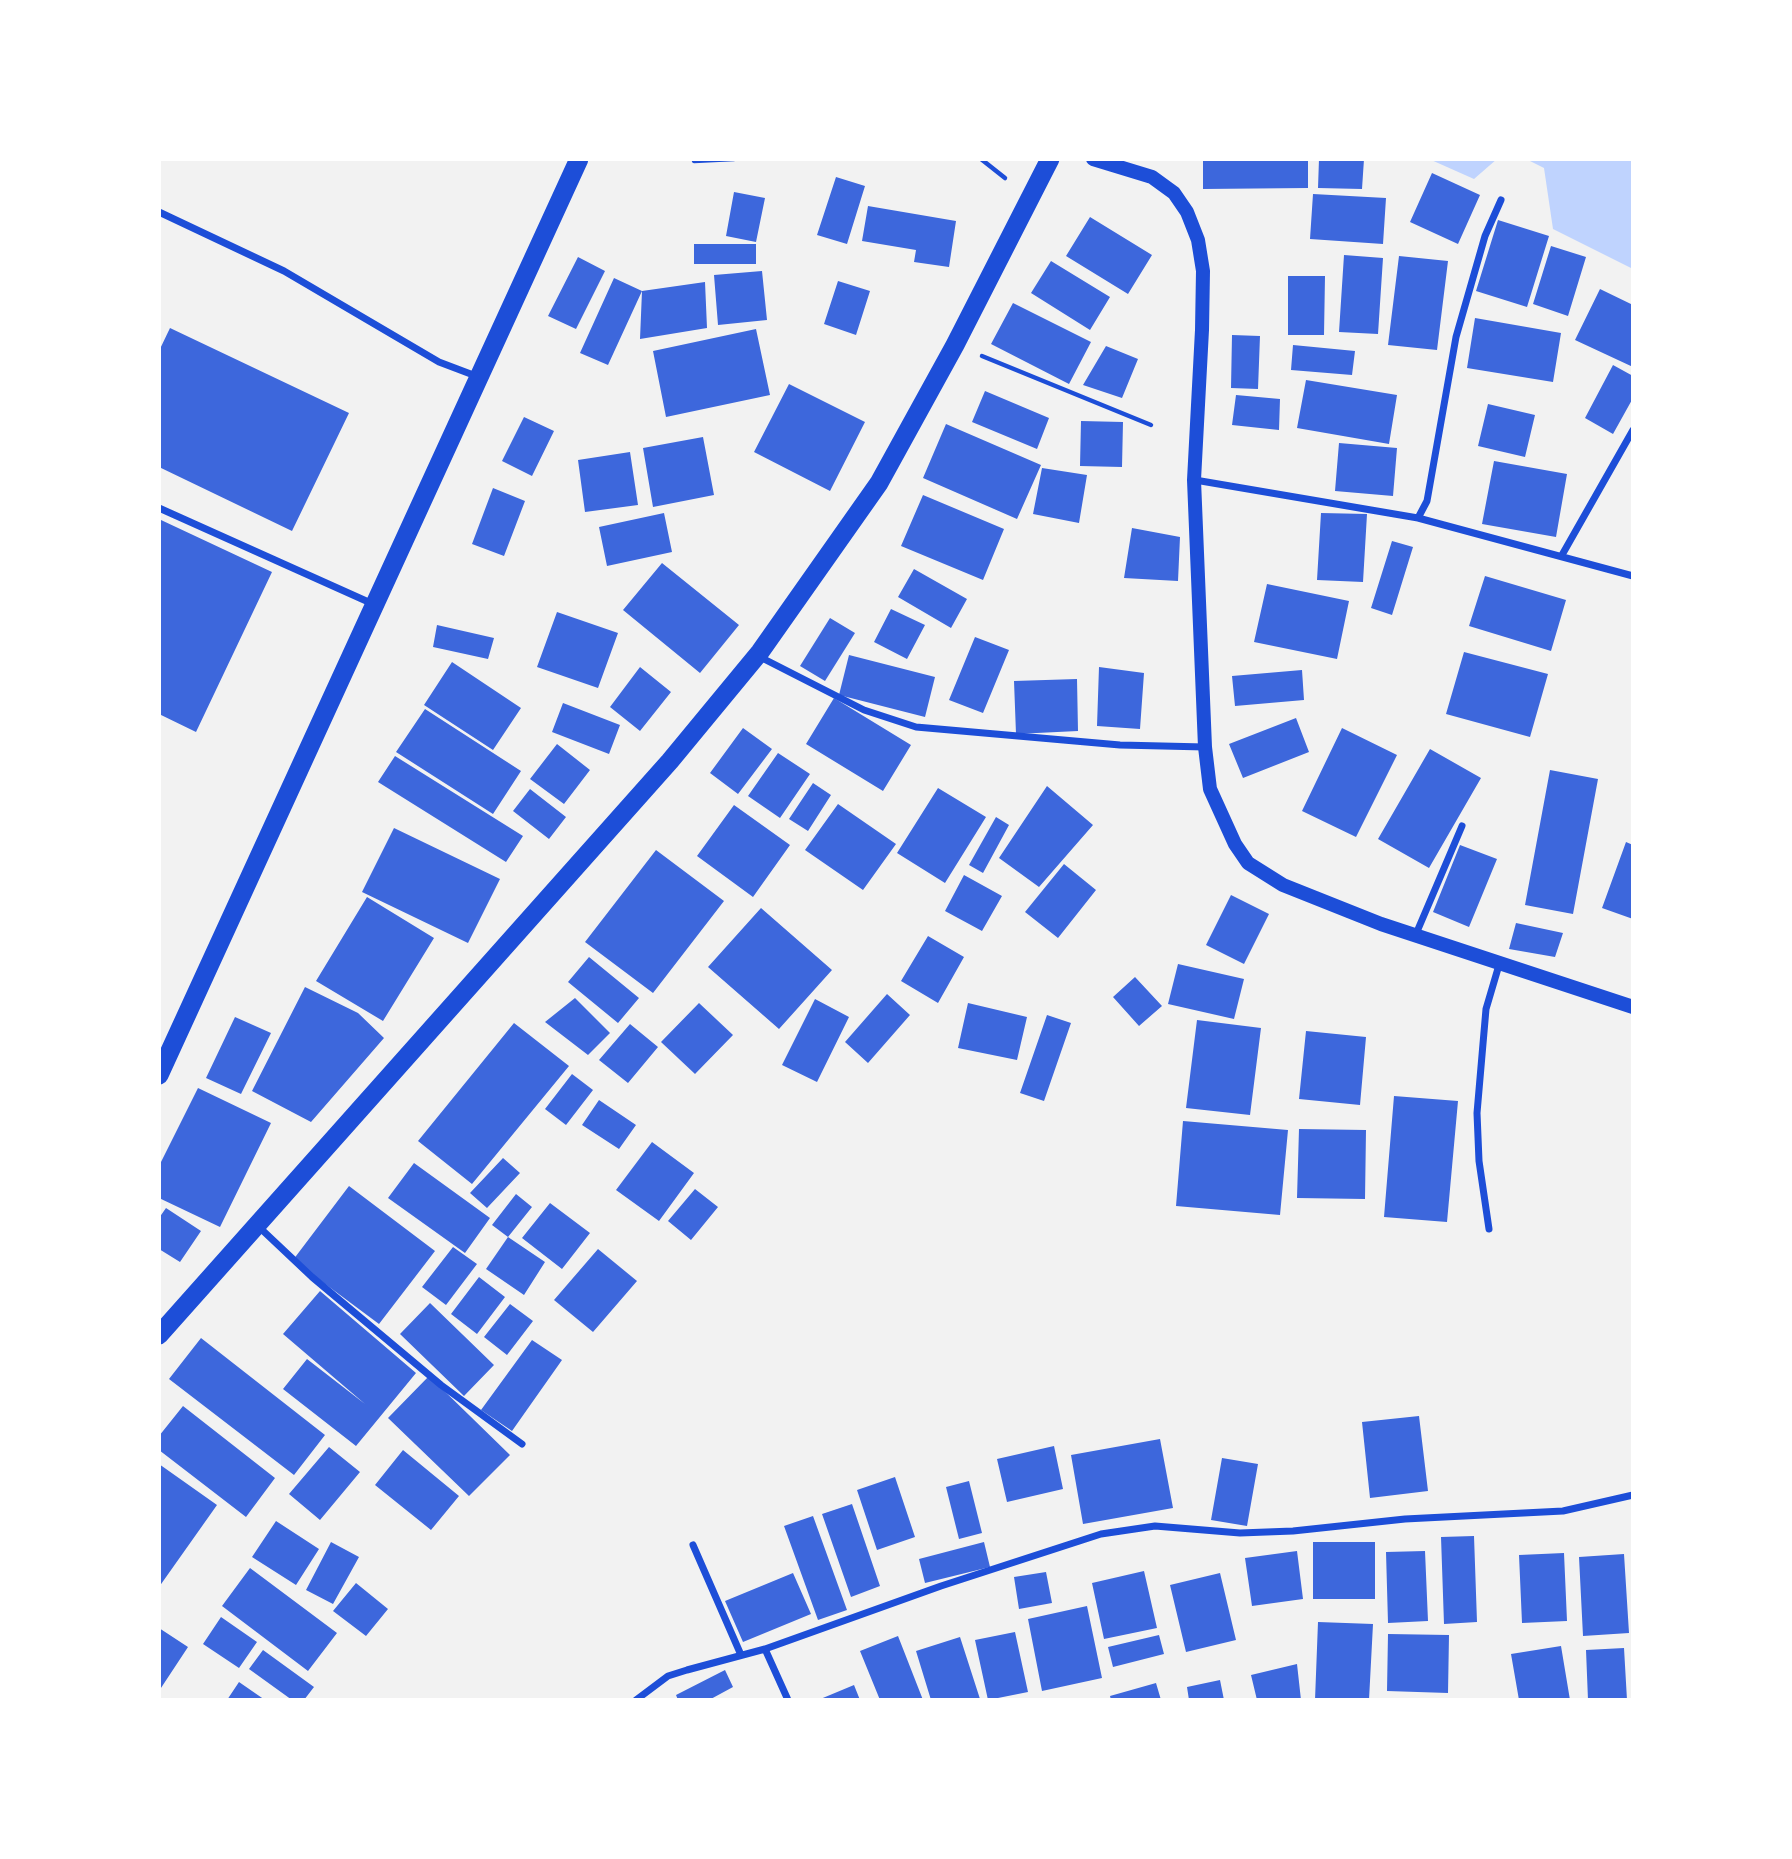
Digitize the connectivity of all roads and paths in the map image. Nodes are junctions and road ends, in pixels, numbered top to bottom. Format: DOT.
graph roads {
  1 [pos="579,159"];
  2 [pos="734,159"];
  3 [pos="1050,159"];
  4 [pos="1093,159"];
  5 [pos="694,161"];
  6 [pos="1501,200"];
  7 [pos="159,212"];
  8 [pos="955,345"];
  9 [pos="480,377"];
  10 [pos="1151,425"];
  11 [pos="1633,430"];
  12 [pos="1194,480"];
  13 [pos="159,508"];
  14 [pos="1418,518"];
  15 [pos="1562,555"];
  16 [pos="1633,576"];
  17 [pos="373,604"];
  18 [pos="757,656"];
  19 [pos="1200,747"];
  20 [pos="1462,826"];
  21 [pos="1416,934"];
  22 [pos="1497,970"];
  23 [pos="1633,1007"];
  24 [pos="159,1075"];
  25 [pos="258,1226"];
  26 [pos="1489,1229"];
  27 [pos="159,1335"];
  28 [pos="522,1444"];
  29 [pos="1633,1495"];
  30 [pos="693,1545"];
  31 [pos="765,1649"];
  32 [pos="740,1655"];
  33 [pos="636,1700"];
  34 [pos="788,1700"];
  1 -- 9 [label="highway"];
  2 -- 5 [label="path"];
  3 -- 8 [label="highway"];
  4 -- 12 [label="main road"];
  6 -- 14 [label="street"];
  7 -- 9 [label="street"];
  8 -- 10 [label="path"];
  8 -- 18 [label="highway"];
  9 -- 17 [label="highway"];
  11 -- 15 [label="street"];
  12 -- 14 [label="street"];
  12 -- 19 [label="main road"];
  13 -- 17 [label="street"];
  14 -- 15 [label="street"];
  15 -- 16 [label="street"];
  17 -- 24 [label="highway"];
  18 -- 19 [label="street"];
  18 -- 25 [label="highway"];
  19 -- 21 [label="main road"];
  20 -- 21 [label="street"];
  21 -- 22 [label="main road"];
  22 -- 23 [label="main road"];
  22 -- 26 [label="street"];
  25 -- 27 [label="highway"];
  25 -- 28 [label="street"];
  29 -- 31 [label="street"];
  30 -- 32 [label="street"];
  31 -- 32 [label="street"];
  31 -- 34 [label="street"];
  32 -- 33 [label="street"];
}
